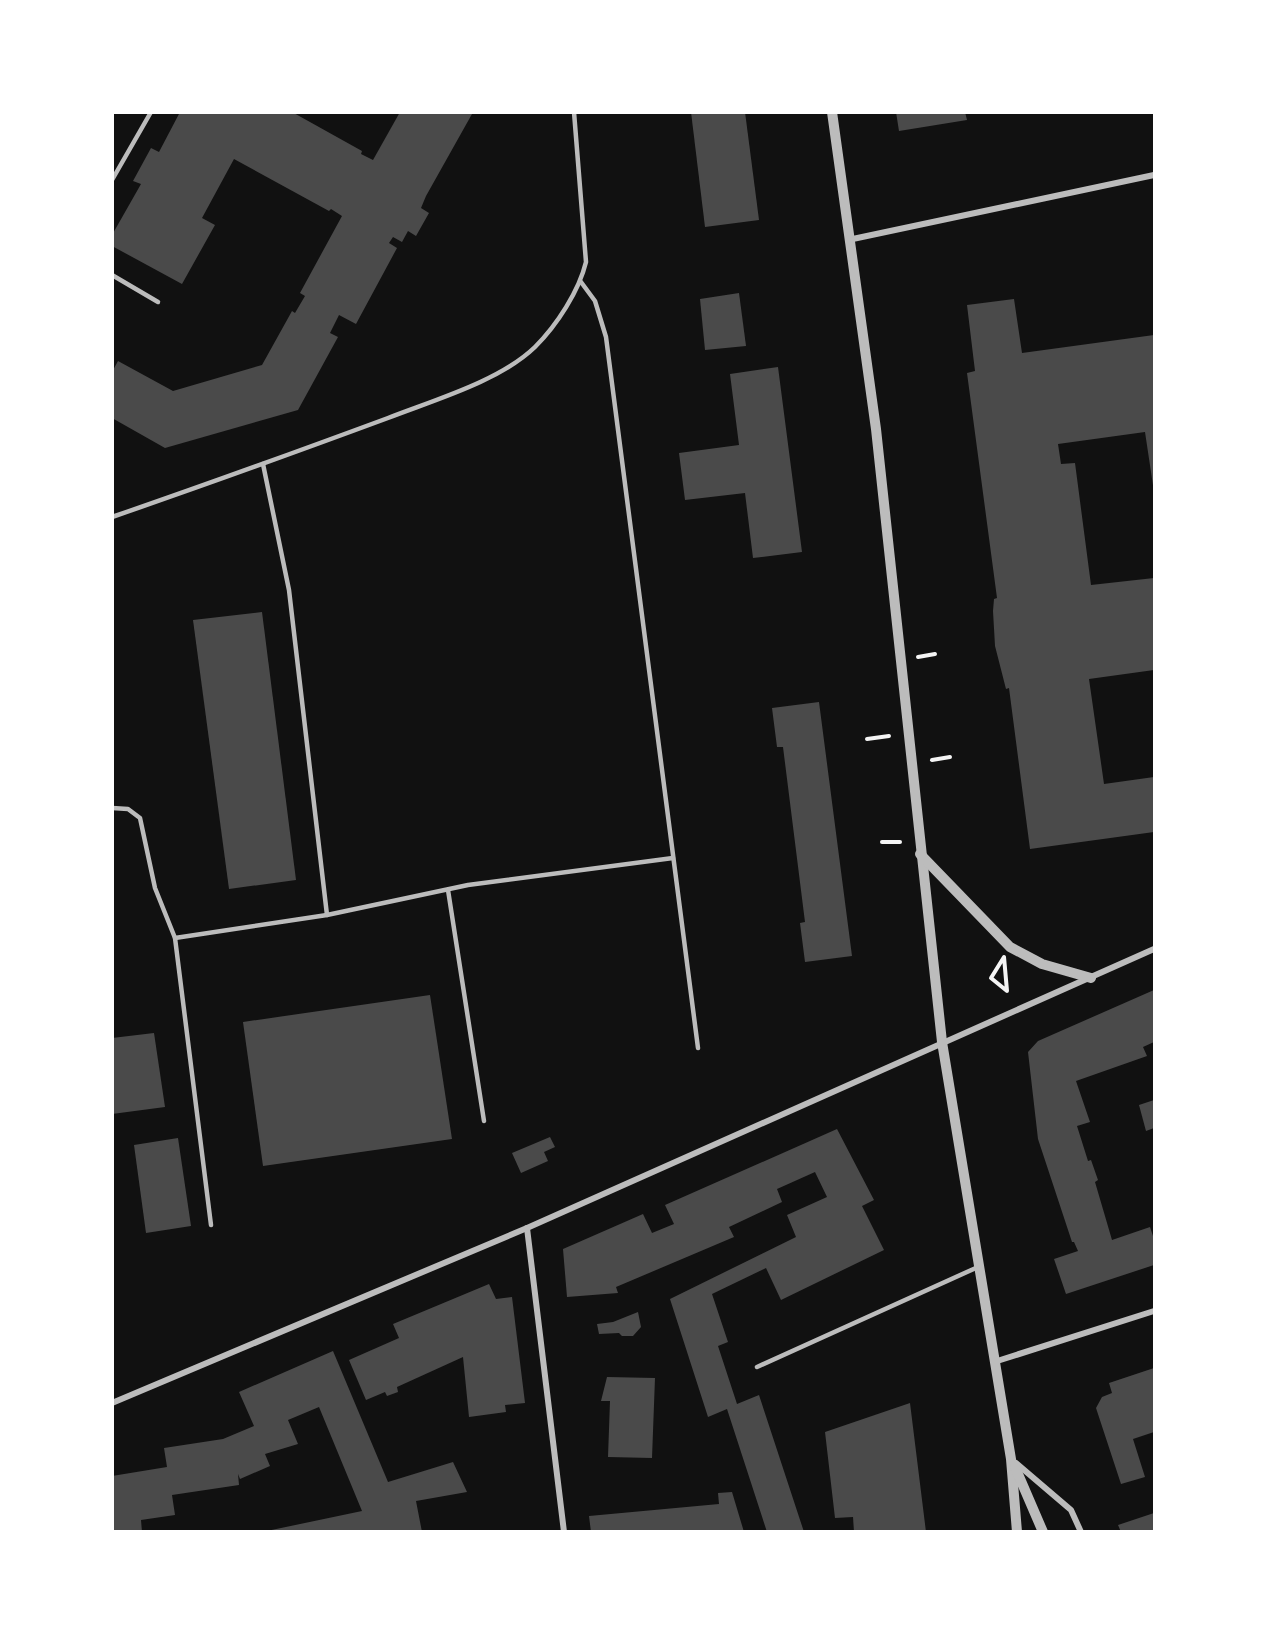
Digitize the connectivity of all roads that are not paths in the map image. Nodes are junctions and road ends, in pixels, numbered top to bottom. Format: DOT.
graph roads {
  1 [pos="151,112"];
  2 [pos="574,112"];
  3 [pos="832,112"];
  4 [pos="1155,175"];
  5 [pos="112,180"];
  6 [pos="848,240"];
  7 [pos="112,275"];
  8 [pos="581,282"];
  9 [pos="158,302"];
  10 [pos="263,464"];
  11 [pos="112,517"];
  12 [pos="112,808"];
  13 [pos="920,854"];
  14 [pos="673,858"];
  15 [pos="448,890"];
  16 [pos="327,915"];
  17 [pos="176,938"];
  18 [pos="1155,949"];
  19 [pos="1091,978"];
  20 [pos="942,1042"];
  21 [pos="698,1048"];
  22 [pos="484,1121"];
  23 [pos="211,1225"];
  24 [pos="527,1228"];
  25 [pos="978,1267"];
  26 [pos="1155,1311"];
  27 [pos="993,1362"];
  28 [pos="758,1367"];
  29 [pos="112,1403"];
  30 [pos="1011,1459"];
  31 [pos="564,1532"];
  32 [pos="1017,1532"];
  33 [pos="1043,1532"];
  34 [pos="1081,1532"];
  1 -- 5 [label="lane"];
  2 -- 8 [label="lane"];
  3 -- 6 [label="street"];
  4 -- 6 [label="street"];
  6 -- 13 [label="street"];
  7 -- 9 [label="lane"];
  8 -- 10 [label="lane"];
  8 -- 14 [label="lane"];
  10 -- 11 [label="lane"];
  10 -- 16 [label="lane"];
  12 -- 17 [label="lane"];
  13 -- 19 [label="street"];
  13 -- 20 [label="street"];
  14 -- 15 [label="lane"];
  14 -- 21 [label="lane"];
  15 -- 16 [label="lane"];
  15 -- 22 [label="lane"];
  16 -- 17 [label="lane"];
  17 -- 23 [label="lane"];
  18 -- 19 [label="street"];
  19 -- 20 [label="street"];
  20 -- 24 [label="street"];
  20 -- 25 [label="street"];
  24 -- 29 [label="street"];
  24 -- 31 [label="street"];
  25 -- 27 [label="street"];
  25 -- 28 [label="lane"];
  26 -- 27 [label="street"];
  27 -- 30 [label="street"];
  30 -- 32 [label="street"];
  30 -- 33 [label="street"];
  30 -- 34 [label="street"];
}
